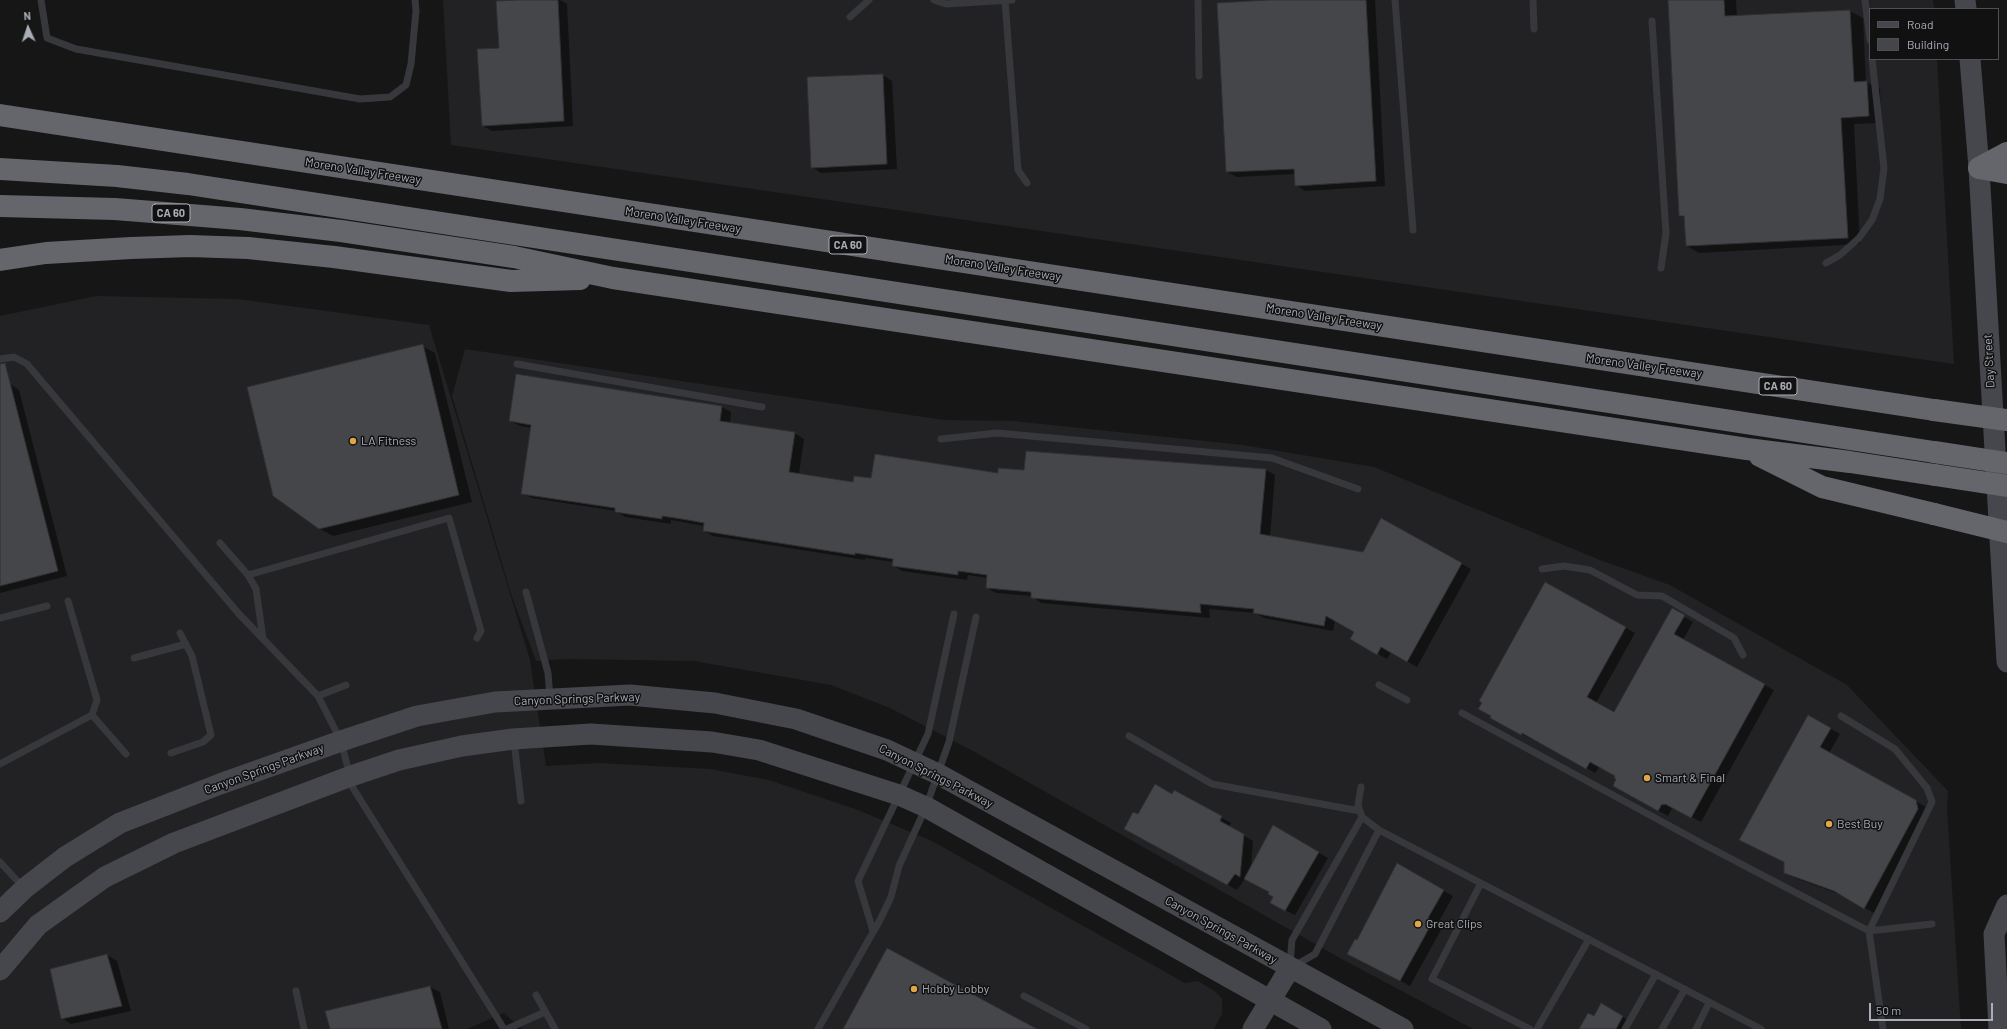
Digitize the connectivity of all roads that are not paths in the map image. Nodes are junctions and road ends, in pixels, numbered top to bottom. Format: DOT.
graph roads {
  1 [pos="41,0"];
  2 [pos="415,0"];
  3 [pos="869,0"];
  4 [pos="934,0"];
  5 [pos="1198,0"];
  6 [pos="1395,0"];
  7 [pos="1533,0"];
  8 [pos="1866,0"];
  9 [pos="1008,1"];
  10 [pos="850,17"];
  11 [pos="1652,20"];
  12 [pos="1534,29"];
  13 [pos="1869,30"];
  14 [pos="1872,60"];
  15 [pos="1970,60"];
  16 [pos="1199,76"];
  17 [pos="0,115"];
  18 [pos="0,128"];
  19 [pos="110,132"];
  20 [pos="2007,153"];
  21 [pos="1979,168"];
  22 [pos="0,169"];
  23 [pos="2007,173"];
  24 [pos="1028,183"];
  25 [pos="0,206"];
  26 [pos="1413,230"];
  27 [pos="0,260"];
  28 [pos="1826,264"];
  29 [pos="1661,268"];
  30 [pos="613,278"];
  31 [pos="0,359"];
  32 [pos="517,364"];
  33 [pos="762,407"];
  34 [pos="2007,420"];
  35 [pos="941,438"];
  36 [pos="1747,449"];
  37 [pos="2007,463"];
  38 [pos="2007,486"];
  39 [pos="1358,489"];
  40 [pos="2007,532"];
  41 [pos="220,543"];
  42 [pos="1542,569"];
  43 [pos="248,575"];
  44 [pos="526,592"];
  45 [pos="68,601"];
  46 [pos="47,606"];
  47 [pos="954,614"];
  48 [pos="976,617"];
  49 [pos="0,618"];
  50 [pos="180,633"];
  51 [pos="477,638"];
  52 [pos="263,639"];
  53 [pos="186,644"];
  54 [pos="1743,655"];
  55 [pos="134,658"];
  56 [pos="2007,662"];
  57 [pos="1379,685"];
  58 [pos="346,686"];
  59 [pos="318,696"];
  60 [pos="550,698"];
  61 [pos="1407,700"];
  62 [pos="1462,713"];
  63 [pos="92,715"];
  64 [pos="1840,716"];
  65 [pos="1129,736"];
  66 [pos="513,738"];
  67 [pos="341,741"];
  68 [pos="171,753"];
  69 [pos="126,754"];
  70 [pos="914,763"];
  71 [pos="0,764"];
  72 [pos="938,774"];
  73 [pos="351,776"];
  74 [pos="1361,787"];
  75 [pos="899,795"];
  76 [pos="521,801"];
  77 [pos="926,807"];
  78 [pos="1361,814"];
  79 [pos="1379,830"];
  80 [pos="0,862"];
  81 [pos="1481,883"];
  82 [pos="25,888"];
  83 [pos="5,905"];
  84 [pos="2007,905"];
  85 [pos="1932,924"];
  86 [pos="1869,930"];
  87 [pos="873,931"];
  88 [pos="1589,939"];
  89 [pos="1290,968"];
  90 [pos="0,970"];
  91 [pos="1656,974"];
  92 [pos="1685,989"];
  93 [pos="296,991"];
  94 [pos="536,995"];
  95 [pos="1024,996"];
  96 [pos="1270,1001"];
  97 [pos="1709,1003"];
  98 [pos="545,1012"];
  99 [pos="304,1029"];
  100 [pos="504,1029"];
  101 [pos="507,1029"];
  102 [pos="555,1029"];
  103 [pos="818,1029"];
  104 [pos="1086,1029"];
  105 [pos="1253,1029"];
  106 [pos="1322,1029"];
  107 [pos="1403,1029"];
  108 [pos="1530,1029"];
  109 [pos="1537,1029"];
  110 [pos="1625,1029"];
  111 [pos="1662,1029"];
  112 [pos="1696,1029"];
  113 [pos="1761,1029"];
  114 [pos="1883,1029"];
  115 [pos="1999,1029"];
  1 -- 2 [label="lane"];
  3 -- 10 [label="lane"];
  4 -- 9 [label="lane"];
  5 -- 16 [label="lane"];
  6 -- 26 [label="lane"];
  7 -- 12 [label="lane"];
  8 -- 13 [label="lane"];
  9 -- 24 [label="lane"];
  11 -- 29 [label="lane"];
  14 -- 28 [label="lane"];
  15 -- 21 [label="street, Day Street"];
  17 -- 19 [label="highway, Moreno Valley Freeway / CA 60"];
  18 -- 19 [label="highway"];
  19 -- 34 [label="highway, Moreno Valley Freeway / CA 60, bridge"];
  20 -- 21 [label="highway"];
  21 -- 23 [label="highway"];
  21 -- 56 [label="street, Day Street"];
  22 -- 37 [label="highway, bridge"];
  25 -- 30 [label="highway, CA 60"];
  27 -- 30 [label="highway"];
  30 -- 36 [label="highway, CA 60"];
  31 -- 52 [label="lane"];
  32 -- 33 [label="lane"];
  35 -- 39 [label="lane"];
  36 -- 38 [label="highway, CA 60, bridge"];
  36 -- 40 [label="highway, bridge"];
  41 -- 43 [label="lane"];
  42 -- 54 [label="lane"];
  43 -- 51 [label="lane"];
  43 -- 52 [label="lane"];
  44 -- 60 [label="lane"];
  45 -- 63 [label="lane"];
  46 -- 49 [label="lane"];
  47 -- 70 [label="lane"];
  48 -- 72 [label="lane"];
  50 -- 53 [label="lane"];
  52 -- 59 [label="lane"];
  53 -- 55 [label="lane"];
  53 -- 68 [label="lane"];
  57 -- 61 [label="lane"];
  58 -- 59 [label="lane"];
  59 -- 67 [label="lane"];
  60 -- 67 [label="street, Canyon Springs Parkway"];
  60 -- 70 [label="street, Canyon Springs Parkway"];
  62 -- 86 [label="lane"];
  63 -- 69 [label="lane"];
  63 -- 71 [label="lane"];
  64 -- 86 [label="lane"];
  65 -- 78 [label="lane"];
  66 -- 73 [label="street"];
  66 -- 75 [label="street"];
  66 -- 76 [label="lane"];
  67 -- 73 [label="lane"];
  67 -- 82 [label="street, Canyon Springs Parkway"];
  70 -- 72 [label="street, Canyon Springs Parkway"];
  70 -- 75 [label="lane"];
  72 -- 77 [label="lane"];
  72 -- 89 [label="street, Canyon Springs Parkway"];
  73 -- 90 [label="street"];
  73 -- 100 [label="lane"];
  74 -- 78 [label="lane"];
  75 -- 77 [label="street"];
  75 -- 87 [label="lane"];
  77 -- 87 [label="lane"];
  77 -- 96 [label="street"];
  78 -- 79 [label="lane"];
  78 -- 89 [label="lane"];
  79 -- 81 [label="lane"];
  79 -- 89 [label="lane"];
  80 -- 82 [label="lane"];
  81 -- 88 [label="lane"];
  81 -- 108 [label="lane"];
  82 -- 83 [label="street, Canyon Springs Parkway"];
  84 -- 115 [label="street"];
  85 -- 86 [label="lane"];
  86 -- 114 [label="lane"];
  87 -- 103 [label="lane"];
  88 -- 91 [label="lane"];
  88 -- 109 [label="lane"];
  89 -- 96 [label="street"];
  89 -- 107 [label="street, Canyon Springs Parkway"];
  91 -- 92 [label="lane"];
  91 -- 110 [label="lane"];
  92 -- 97 [label="lane"];
  92 -- 111 [label="lane"];
  93 -- 99 [label="lane"];
  94 -- 98 [label="lane"];
  95 -- 104 [label="lane"];
  96 -- 105 [label="street"];
  96 -- 106 [label="street"];
  97 -- 112 [label="lane"];
  97 -- 113 [label="lane"];
  98 -- 101 [label="lane"];
  98 -- 102 [label="lane"];
}
